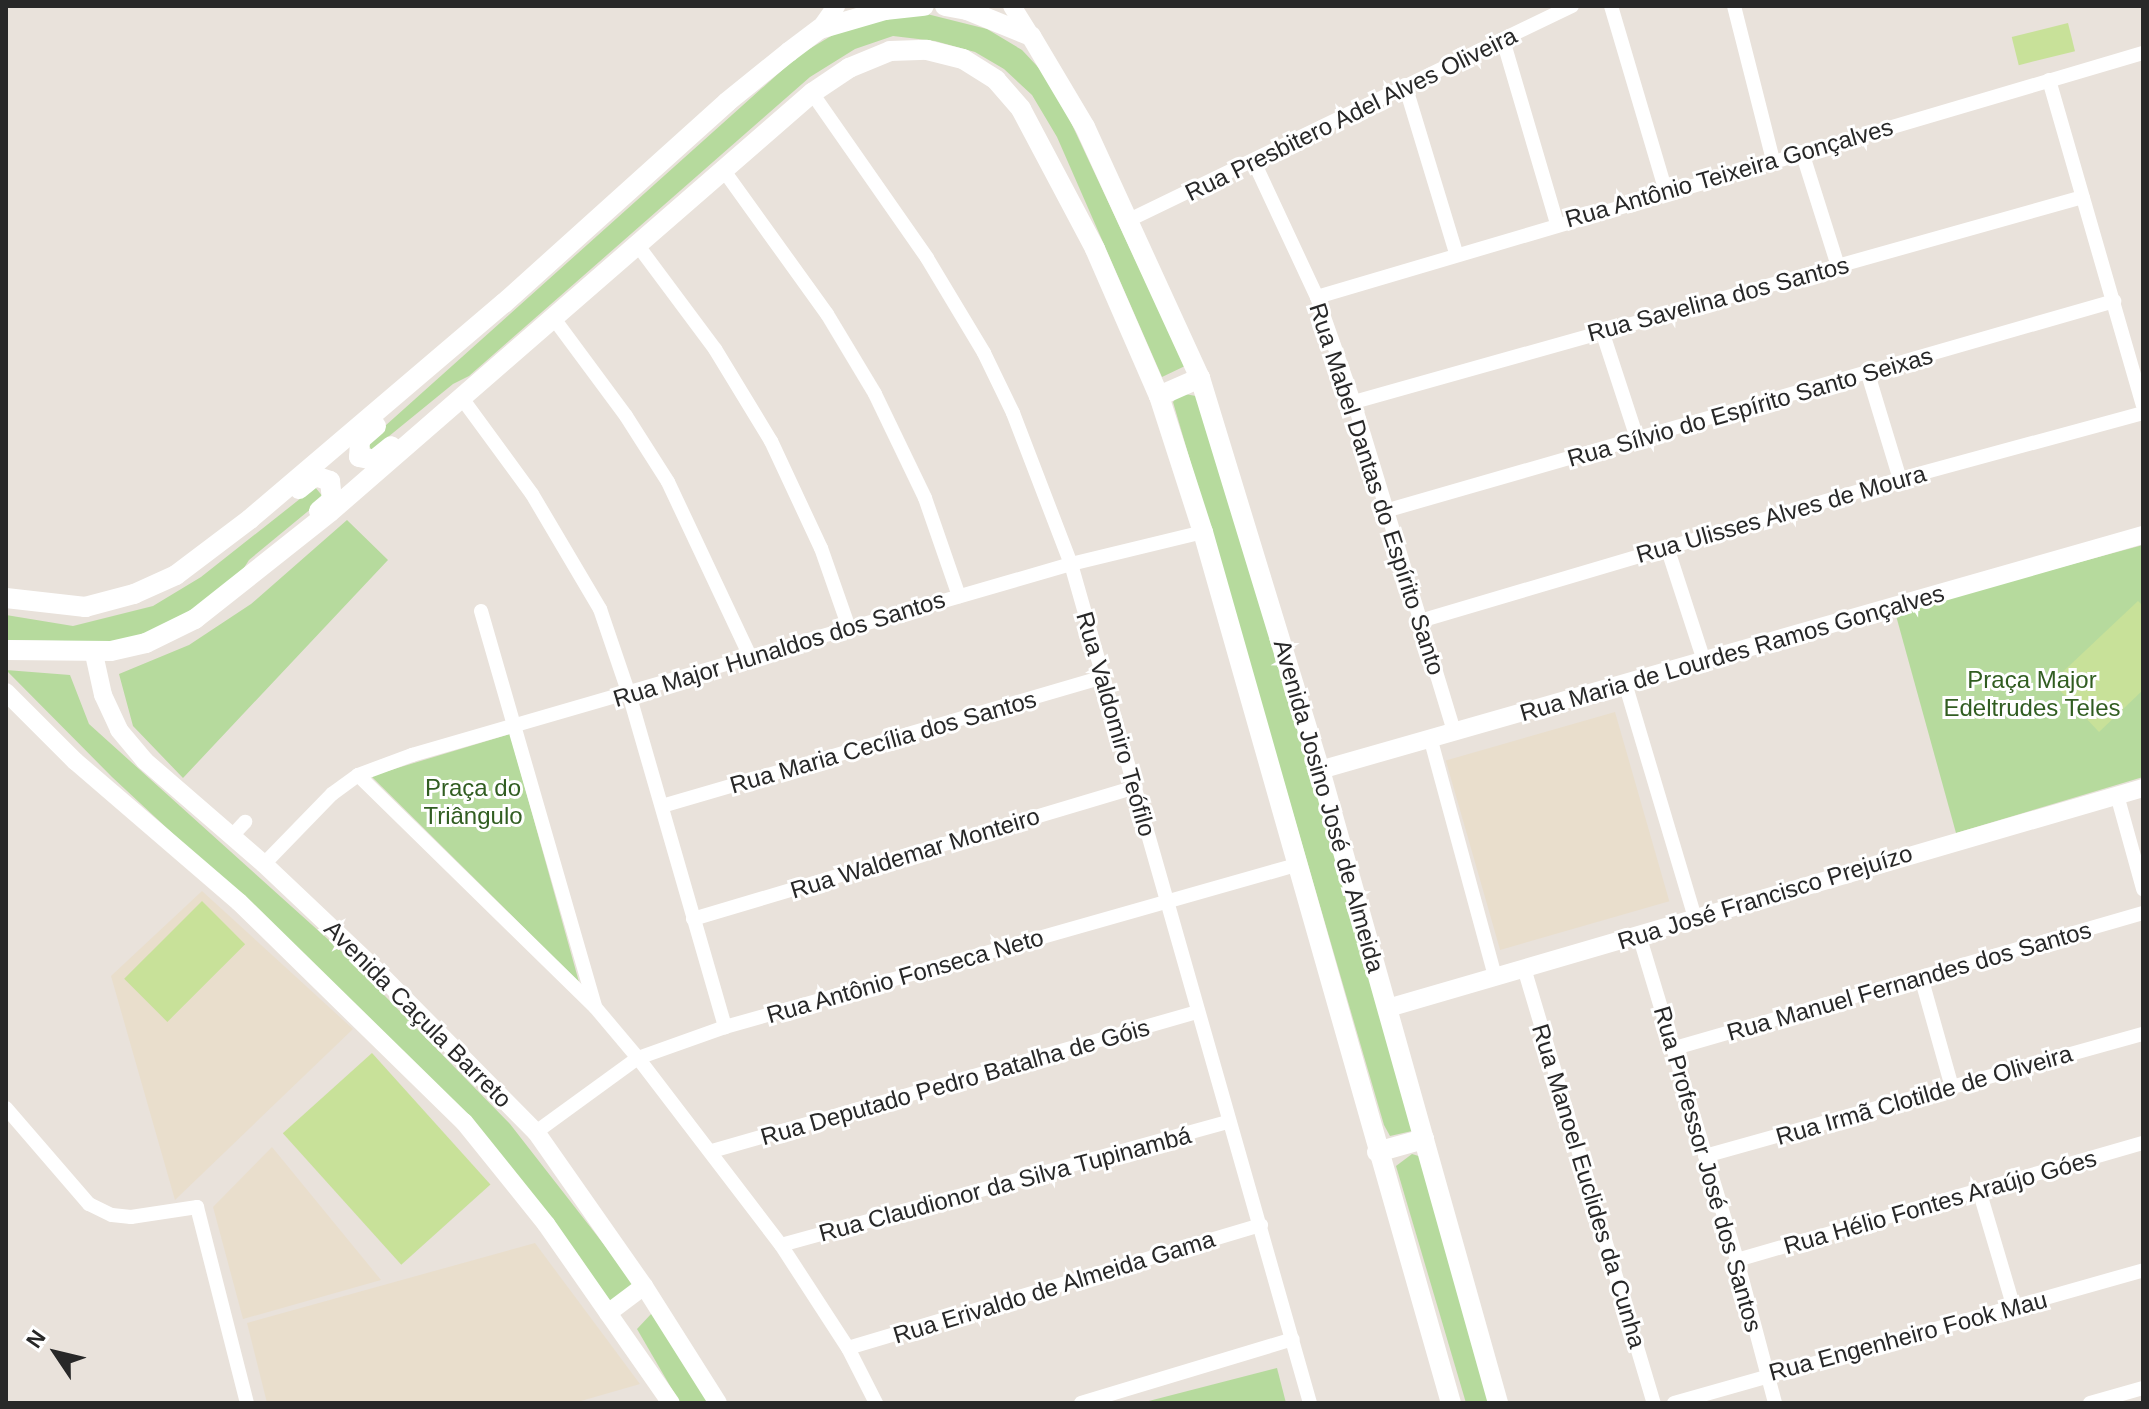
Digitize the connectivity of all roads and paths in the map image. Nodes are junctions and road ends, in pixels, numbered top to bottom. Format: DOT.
graph roads {
  1 [pos="836,6"];
  2 [pos="924,6"];
  3 [pos="945,6"];
  4 [pos="1012,6"];
  5 [pos="1572,6"];
  6 [pos="1611,6"];
  7 [pos="1734,6"];
  8 [pos="820,29"];
  9 [pos="1031,36"];
  10 [pos="1503,40"];
  11 [pos="2143,53"];
  12 [pos="2049,80"];
  13 [pos="1405,85"];
  14 [pos="812,93"];
  15 [pos="1802,152"];
  16 [pos="1773,160"];
  17 [pos="1254,162"];
  18 [pos="722,168"];
  19 [pos="1666,192"];
  20 [pos="2083,197"];
  21 [pos="1129,220"];
  22 [pos="1557,224"];
  23 [pos="636,243"];
  24 [pos="1456,253"];
  25 [pos="1838,266"];
  26 [pos="1317,297"];
  27 [pos="2114,301"];
  28 [pos="552,316"];
  29 [pos="1602,331"];
  30 [pos="433,362"];
  31 [pos="1868,374"];
  32 [pos="1200,378"];
  33 [pos="1159,396"];
  34 [pos="461,397"];
  35 [pos="1354,402"];
  36 [pos="2143,405"];
  37 [pos="2143,413"];
  38 [pos="1638,441"];
  39 [pos="1900,479"];
  40 [pos="1385,511"];
  41 [pos="1203,532"];
  42 [pos="2143,535"];
  43 [pos="219,543"];
  44 [pos="1667,547"];
  45 [pos="1071,564"];
  46 [pos="260,570"];
  47 [pos="959,596"];
  48 [pos="6,598"];
  49 [pos="481,611"];
  50 [pos="1420,621"];
  51 [pos="849,628"];
  52 [pos="6,650"];
  53 [pos="94,654"];
  54 [pos="751,658"];
  55 [pos="1704,661"];
  56 [pos="1103,677"];
  57 [pos="1625,683"];
  58 [pos="6,692"];
  59 [pos="629,694"];
  60 [pos="516,726"];
  61 [pos="1454,732"];
  62 [pos="1430,737"];
  63 [pos="1320,770"];
  64 [pos="358,775"];
  65 [pos="1136,787"];
  66 [pos="2143,788"];
  67 [pos="2117,795"];
  68 [pos="662,806"];
  69 [pos="245,822"];
  70 [pos="231,837"];
  71 [pos="264,864"];
  72 [pos="1296,865"];
  73 [pos="2143,889"];
  74 [pos="1167,901"];
  75 [pos="2143,913"];
  76 [pos="1695,918"];
  77 [pos="693,919"];
  78 [pos="1639,935"];
  79 [pos="1524,968"];
  80 [pos="1495,977"];
  81 [pos="1921,977"];
  82 [pos="595,1007"];
  83 [pos="1388,1008"];
  84 [pos="1197,1012"];
  85 [pos="725,1027"];
  86 [pos="2143,1034"];
  87 [pos="1675,1048"];
  88 [pos="638,1058"];
  89 [pos="1952,1087"];
  90 [pos="6,1108"];
  91 [pos="1229,1122"];
  92 [pos="536,1132"];
  93 [pos="1424,1139"];
  94 [pos="2143,1143"];
  95 [pos="712,1151"];
  96 [pos="1377,1152"];
  97 [pos="1705,1156"];
  98 [pos="1979,1190"];
  99 [pos="1261,1225"];
  100 [pos="781,1245"];
  101 [pos="1737,1260"];
  102 [pos="2143,1270"];
  103 [pos="644,1286"];
  104 [pos="2014,1308"];
  105 [pos="608,1313"];
  106 [pos="1293,1339"];
  107 [pos="848,1348"];
  108 [pos="1767,1374"];
  109 [pos="2143,1388"];
  110 [pos="664,1402"];
  111 [pos="1091,1402"];
  112 [pos="247,1403"];
  113 [pos="718,1403"];
  114 [pos="876,1403"];
  115 [pos="1310,1403"];
  116 [pos="1451,1403"];
  117 [pos="1498,1403"];
  118 [pos="1654,1403"];
  119 [pos="1674,1403"];
  120 [pos="1775,1403"];
  121 [pos="2090,1403"];
  1 -- 8 [label="street"];
  2 -- 8 [label="main road"];
  3 -- 9 [label="main road"];
  4 -- 9 [label="street"];
  5 -- 10 [label="street, Rua Presbitero Adel Alves Oliveira"];
  6 -- 19 [label="street"];
  7 -- 16 [label="street"];
  8 -- 30 [label="main road"];
  9 -- 21 [label="main road, Avenida Josino José de Almeida"];
  10 -- 13 [label="street, Rua Presbitero Adel Alves Oliveira"];
  10 -- 22 [label="street"];
  11 -- 12 [label="street, Rua Antônio Teixeira Gonçalves"];
  12 -- 15 [label="street, Rua Antônio Teixeira Gonçalves"];
  12 -- 20 [label="street"];
  13 -- 17 [label="street, Rua Presbitero Adel Alves Oliveira"];
  13 -- 24 [label="street"];
  14 -- 18 [label="main road, Avenida Josino José de Almeida"];
  14 -- 33 [label="main road, Avenida Josino José de Almeida"];
  14 -- 45 [label="street, Rua Valdomiro Teófilo"];
  15 -- 16 [label="street, Rua Antônio Teixeira Gonçalves"];
  15 -- 25 [label="street"];
  16 -- 19 [label="street, Rua Antônio Teixeira Gonçalves"];
  17 -- 21 [label="street, Rua Presbitero Adel Alves Oliveira"];
  17 -- 26 [label="street, Rua Mabel Dantas do Espírito Santo"];
  18 -- 23 [label="main road, Avenida Josino José de Almeida"];
  18 -- 47 [label="street"];
  19 -- 22 [label="street, Rua Antônio Teixeira Gonçalves"];
  20 -- 25 [label="street, Rua Savelina dos Santos"];
  20 -- 27 [label="street"];
  21 -- 32 [label="main road, Avenida Josino José de Almeida"];
  22 -- 24 [label="street, Rua Antônio Teixeira Gonçalves"];
  23 -- 28 [label="main road, Avenida Josino José de Almeida"];
  23 -- 51 [label="street"];
  24 -- 26 [label="street, Rua Antônio Teixeira Gonçalves"];
  25 -- 29 [label="street, Rua Savelina dos Santos"];
  26 -- 35 [label="street, Rua Mabel Dantas do Espírito Santo"];
  27 -- 31 [label="street, Rua Sílvio do Espírito Santo Seixas"];
  27 -- 36 [label="street"];
  28 -- 34 [label="main road, Avenida Josino José de Almeida"];
  28 -- 54 [label="street"];
  29 -- 35 [label="street, Rua Savelina dos Santos"];
  29 -- 38 [label="street"];
  30 -- 34 [label="main road"];
  30 -- 43 [label="main road"];
  31 -- 38 [label="street, Rua Sílvio do Espírito Santo Seixas"];
  31 -- 39 [label="street"];
  32 -- 33 [label="main road"];
  32 -- 63 [label="main road, Avenida Josino José de Almeida"];
  33 -- 41 [label="main road, Avenida Josino José de Almeida"];
  34 -- 46 [label="main road"];
  34 -- 59 [label="street"];
  35 -- 40 [label="street, Rua Mabel Dantas do Espírito Santo"];
  37 -- 39 [label="street, Rua Ulisses Alves de Moura"];
  38 -- 40 [label="street, Rua Sílvio do Espírito Santo Seixas"];
  39 -- 44 [label="street, Rua Ulisses Alves de Moura"];
  40 -- 50 [label="street, Rua Mabel Dantas do Espírito Santo"];
  41 -- 45 [label="street, Rua Major Hunaldos dos Santos"];
  41 -- 72 [label="main road, Avenida Josino José de Almeida"];
  42 -- 55 [label="street, Rua Maria de Lourdes Ramos Gonçalves"];
  43 -- 46 [label="main road"];
  43 -- 48 [label="main road"];
  44 -- 50 [label="street, Rua Ulisses Alves de Moura"];
  44 -- 55 [label="street"];
  45 -- 47 [label="street, Rua Major Hunaldos dos Santos"];
  45 -- 56 [label="street, Rua Valdomiro Teófilo"];
  46 -- 53 [label="main road"];
  47 -- 51 [label="street, Rua Major Hunaldos dos Santos"];
  49 -- 60 [label="street"];
  50 -- 61 [label="street, Rua Mabel Dantas do Espírito Santo"];
  51 -- 54 [label="street, Rua Major Hunaldos dos Santos"];
  52 -- 53 [label="main road"];
  53 -- 70 [label="street, Avenida Caçula Barreto"];
  54 -- 59 [label="street, Rua Major Hunaldos dos Santos"];
  55 -- 57 [label="street, Rua Maria de Lourdes Ramos Gonçalves"];
  56 -- 65 [label="street, Rua Valdomiro Teófilo"];
  56 -- 68 [label="street, Rua Maria Cecília dos Santos"];
  57 -- 61 [label="street, Rua Maria de Lourdes Ramos Gonçalves"];
  57 -- 76 [label="street"];
  58 -- 105 [label="street, Avenida Caçula Barreto"];
  59 -- 60 [label="street, Rua Major Hunaldos dos Santos"];
  59 -- 68 [label="street"];
  60 -- 64 [label="street, Rua Major Hunaldos dos Santos"];
  60 -- 82 [label="street"];
  61 -- 62 [label="street, Rua Maria de Lourdes Ramos Gonçalves"];
  62 -- 63 [label="street, Rua Maria de Lourdes Ramos Gonçalves"];
  62 -- 80 [label="street"];
  63 -- 83 [label="main road, Avenida Josino José de Almeida"];
  64 -- 71 [label="street, Rua Major Hunaldos dos Santos"];
  64 -- 82 [label="street"];
  65 -- 74 [label="street, Rua Valdomiro Teófilo"];
  65 -- 77 [label="street, Rua Waldemar Monteiro"];
  66 -- 67 [label="street, Rua José Francisco Prejuízo"];
  67 -- 73 [label="street"];
  67 -- 76 [label="street, Rua José Francisco Prejuízo"];
  68 -- 77 [label="street"];
  69 -- 70 [label="street"];
  70 -- 71 [label="street, Avenida Caçula Barreto"];
  71 -- 92 [label="street, Avenida Caçula Barreto"];
  72 -- 74 [label="street, Rua Antônio Fonseca Neto"];
  72 -- 96 [label="main road, Avenida Josino José de Almeida"];
  74 -- 84 [label="street, Rua Valdomiro Teófilo"];
  74 -- 85 [label="street, Rua Antônio Fonseca Neto"];
  75 -- 81 [label="street, Rua Manuel Fernandes dos Santos"];
  76 -- 78 [label="street, Rua José Francisco Prejuízo"];
  77 -- 85 [label="street"];
  78 -- 79 [label="street, Rua José Francisco Prejuízo"];
  78 -- 87 [label="street, Rua Professor José dos Santos"];
  79 -- 80 [label="street, Rua José Francisco Prejuízo"];
  79 -- 118 [label="street, Rua Manoel Euclides da Cunha"];
  80 -- 83 [label="street, Rua José Francisco Prejuízo"];
  81 -- 87 [label="street, Rua Manuel Fernandes dos Santos"];
  81 -- 89 [label="street"];
  82 -- 88 [label="street"];
  83 -- 93 [label="main road, Avenida Josino José de Almeida"];
  84 -- 91 [label="street, Rua Valdomiro Teófilo"];
  84 -- 95 [label="street, Rua Deputado Pedro Batalha de Góis"];
  85 -- 88 [label="street, Rua Antônio Fonseca Neto"];
  86 -- 89 [label="street, Rua Irmã Clotilde de Oliveira"];
  87 -- 97 [label="street, Rua Professor José dos Santos"];
  88 -- 92 [label="street, Rua Antônio Fonseca Neto"];
  88 -- 95 [label="street"];
  89 -- 97 [label="street, Rua Irmã Clotilde de Oliveira"];
  90 -- 112 [label="street"];
  91 -- 99 [label="street, Rua Valdomiro Teófilo"];
  91 -- 100 [label="street, Rua Claudionor da Silva Tupinambá"];
  92 -- 103 [label="street, Avenida Caçula Barreto"];
  93 -- 96 [label="main road"];
  93 -- 117 [label="main road, Avenida Josino José de Almeida"];
  94 -- 98 [label="street, Rua Hélio Fontes Araújo Góes"];
  95 -- 100 [label="street"];
  96 -- 116 [label="main road, Avenida Josino José de Almeida"];
  97 -- 101 [label="street, Rua Professor José dos Santos"];
  98 -- 101 [label="street, Rua Hélio Fontes Araújo Góes"];
  98 -- 104 [label="street"];
  99 -- 106 [label="street, Rua Valdomiro Teófilo"];
  99 -- 107 [label="street, Rua Erivaldo de Almeida Gama"];
  100 -- 107 [label="street"];
  101 -- 108 [label="street, Rua Professor José dos Santos"];
  102 -- 104 [label="street, Rua Engenheiro Fook Mau"];
  103 -- 105 [label="street"];
  103 -- 113 [label="street, Avenida Caçula Barreto"];
  104 -- 108 [label="street, Rua Engenheiro Fook Mau"];
  105 -- 110 [label="street, Avenida Caçula Barreto"];
  106 -- 111 [label="street"];
  106 -- 115 [label="street, Rua Valdomiro Teófilo"];
  107 -- 114 [label="street"];
  108 -- 119 [label="street, Rua Engenheiro Fook Mau"];
  108 -- 120 [label="street, Rua Professor José dos Santos"];
  109 -- 121 [label="street"];
}
